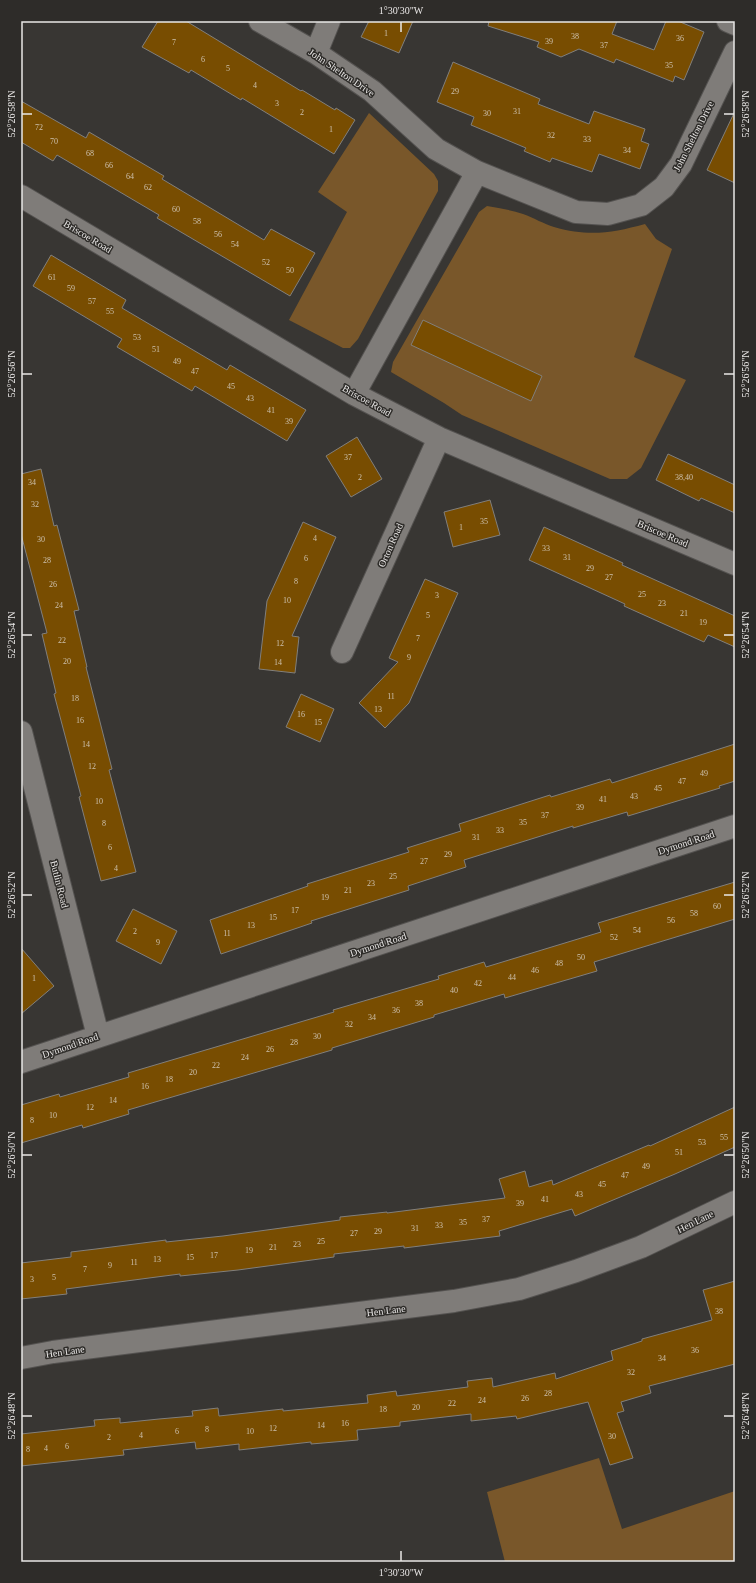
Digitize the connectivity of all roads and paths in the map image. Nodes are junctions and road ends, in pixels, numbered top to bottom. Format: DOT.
graph roads {
  1 [pos="260,21"];
  2 [pos="329,21"];
  3 [pos="728,21"];
  4 [pos="735,24"];
  5 [pos="735,52"];
  6 [pos="316,53"];
  7 [pos="477,172"];
  8 [pos="21,196"];
  9 [pos="354,394"];
  10 [pos="439,438"];
  11 [pos="735,564"];
  12 [pos="342,652"];
  13 [pos="21,732"];
  14 [pos="735,826"];
  15 [pos="98,1036"];
  16 [pos="21,1062"];
  17 [pos="735,1202"];
  18 [pos="21,1358"];
  1 -- 6 [label="street, John Shelton Drive"];
  2 -- 6 [label="street"];
  3 -- 4 [label="street"];
  5 -- 7 [label="street, John Shelton Drive"];
  6 -- 7 [label="street, John Shelton Drive"];
  7 -- 9 [label="street"];
  8 -- 9 [label="street, Briscoe Road"];
  9 -- 10 [label="street, Briscoe Road"];
  10 -- 11 [label="street, Briscoe Road"];
  10 -- 12 [label="street, Orton Road"];
  13 -- 15 [label="street, Butlin Road"];
  14 -- 15 [label="street, Dymond Road"];
  15 -- 16 [label="street, Dymond Road"];
  17 -- 18 [label="street, Hen Lane"];
}
